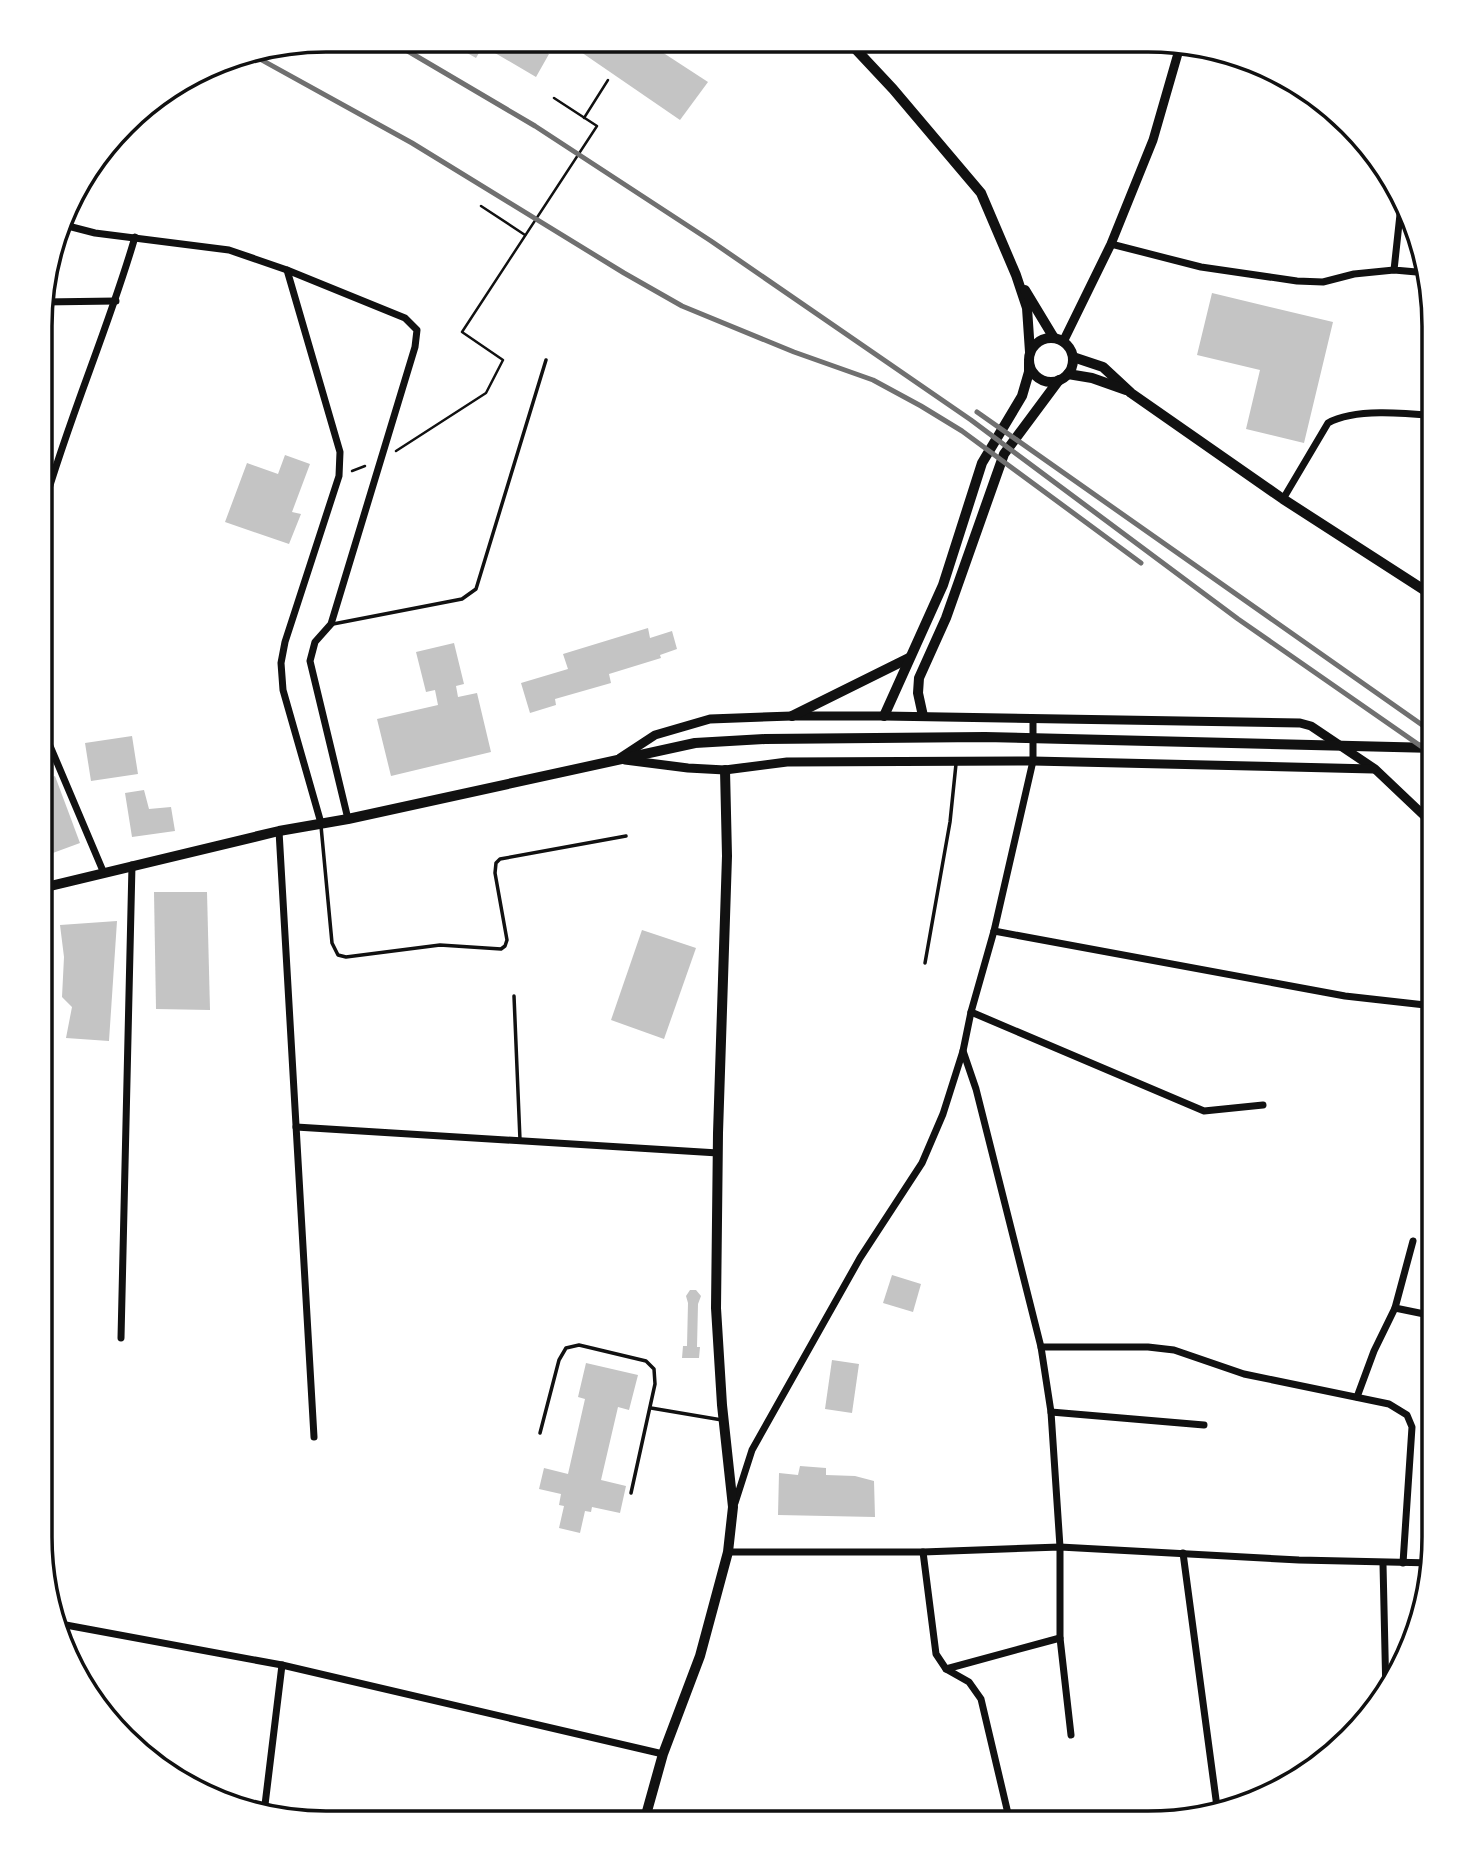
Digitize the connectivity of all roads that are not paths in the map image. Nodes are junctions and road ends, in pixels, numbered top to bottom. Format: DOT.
graph roads {
  1 [pos="858,52"];
  2 [pos="1178,54"];
  3 [pos="1400,217"];
  4 [pos="71,227"];
  5 [pos="135,237"];
  6 [pos="1111,244"];
  7 [pos="287,270"];
  8 [pos="1394,271"];
  9 [pos="1417,272"];
  10 [pos="1016,275"];
  11 [pos="116,301"];
  12 [pos="54,302"];
  13 [pos="1058,340"];
  14 [pos="1073,356"];
  15 [pos="1030,357"];
  16 [pos="546,360"];
  17 [pos="1064,377"];
  18 [pos="1131,393"];
  19 [pos="1422,415"];
  20 [pos="52,476"];
  21 [pos="1283,499"];
  22 [pos="1422,589"];
  23 [pos="331,624"];
  24 [pos="909,658"];
  25 [pos="792,716"];
  26 [pos="884,716"];
  27 [pos="923,716"];
  28 [pos="1033,718"];
  29 [pos="1422,748"];
  30 [pos="52,751"];
  31 [pos="619,759"];
  32 [pos="1033,761"];
  33 [pos="956,762"];
  34 [pos="1375,769"];
  35 [pos="725,770"];
  36 [pos="1422,814"];
  37 [pos="348,819"];
  38 [pos="321,823"];
  39 [pos="279,831"];
  40 [pos="626,836"];
  41 [pos="132,865"];
  42 [pos="103,872"];
  43 [pos="52,885"];
  44 [pos="994,931"];
  45 [pos="925,962"];
  46 [pos="514,996"];
  47 [pos="1422,1005"];
  48 [pos="971,1012"];
  49 [pos="963,1051"];
  50 [pos="1263,1105"];
  51 [pos="296,1127"];
  52 [pos="520,1141"];
  53 [pos="718,1153"];
  54 [pos="1413,1241"];
  55 [pos="1395,1308"];
  56 [pos="1422,1314"];
  57 [pos="121,1338"];
  58 [pos="1041,1348"];
  59 [pos="1357,1397"];
  60 [pos="651,1408"];
  61 [pos="1051,1412"];
  62 [pos="724,1420"];
  63 [pos="1204,1424"];
  64 [pos="540,1433"];
  65 [pos="314,1437"];
  66 [pos="631,1493"];
  67 [pos="733,1507"];
  68 [pos="1060,1547"];
  69 [pos="728,1552"];
  70 [pos="923,1552"];
  71 [pos="1183,1553"];
  72 [pos="1403,1563"];
  73 [pos="1421,1563"];
  74 [pos="1383,1564"];
  75 [pos="67,1625"];
  76 [pos="1060,1638"];
  77 [pos="282,1665"];
  78 [pos="946,1669"];
  79 [pos="1386,1675"];
  80 [pos="1071,1735"];
  81 [pos="663,1754"];
  82 [pos="1216,1802"];
  83 [pos="265,1803"];
  84 [pos="647,1811"];
  85 [pos="1007,1811"];
  1 -- 10 [label="main road"];
  2 -- 6 [label="street"];
  3 -- 8 [label="street"];
  4 -- 5 [label="street"];
  5 -- 7 [label="street"];
  5 -- 11 [label="street"];
  6 -- 8 [label="street"];
  6 -- 13 [label="street"];
  7 -- 23 [label="street"];
  7 -- 38 [label="street"];
  8 -- 9 [label="street"];
  10 -- 13 [label="main road"];
  10 -- 15 [label="main road"];
  11 -- 12 [label="street"];
  11 -- 20 [label="street"];
  13 -- 14 [label="main road"];
  13 -- 15 [label="main road"];
  14 -- 17 [label="main road"];
  14 -- 18 [label="main road"];
  15 -- 17 [label="main road"];
  15 -- 24 [label="main road"];
  16 -- 23 [label="lane"];
  17 -- 18 [label="main road"];
  17 -- 27 [label="main road"];
  18 -- 21 [label="main road"];
  19 -- 21 [label="street"];
  21 -- 22 [label="main road"];
  23 -- 37 [label="street"];
  24 -- 25 [label="main road"];
  24 -- 26 [label="main road"];
  25 -- 26 [label="street"];
  25 -- 31 [label="street"];
  26 -- 27 [label="street"];
  27 -- 28 [label="street"];
  28 -- 32 [label="street"];
  28 -- 34 [label="street"];
  29 -- 31 [label="main road"];
  30 -- 42 [label="street"];
  31 -- 35 [label="street"];
  31 -- 37 [label="main road"];
  32 -- 33 [label="street"];
  32 -- 34 [label="street"];
  32 -- 44 [label="street"];
  33 -- 35 [label="street"];
  33 -- 45 [label="lane"];
  34 -- 36 [label="street"];
  35 -- 53 [label="main road"];
  37 -- 38 [label="main road"];
  38 -- 39 [label="main road"];
  38 -- 40 [label="lane"];
  39 -- 41 [label="main road"];
  39 -- 51 [label="street"];
  41 -- 42 [label="main road"];
  41 -- 57 [label="street"];
  42 -- 43 [label="main road"];
  44 -- 47 [label="street"];
  44 -- 48 [label="street"];
  46 -- 52 [label="lane"];
  48 -- 49 [label="street"];
  48 -- 50 [label="street"];
  49 -- 58 [label="street"];
  49 -- 67 [label="street"];
  51 -- 52 [label="street"];
  51 -- 65 [label="street"];
  52 -- 53 [label="street"];
  53 -- 62 [label="main road"];
  54 -- 55 [label="street"];
  55 -- 56 [label="street"];
  55 -- 59 [label="street"];
  58 -- 59 [label="street"];
  58 -- 61 [label="street"];
  59 -- 72 [label="street"];
  60 -- 62 [label="lane"];
  60 -- 64 [label="lane"];
  60 -- 66 [label="lane"];
  61 -- 63 [label="street"];
  61 -- 68 [label="street"];
  62 -- 67 [label="main road"];
  67 -- 69 [label="main road"];
  68 -- 70 [label="street"];
  68 -- 71 [label="street"];
  68 -- 76 [label="street"];
  69 -- 70 [label="street"];
  69 -- 81 [label="main road"];
  70 -- 78 [label="street"];
  71 -- 74 [label="street"];
  71 -- 82 [label="street"];
  72 -- 73 [label="street"];
  72 -- 74 [label="street"];
  74 -- 79 [label="street"];
  75 -- 77 [label="street"];
  76 -- 78 [label="street"];
  76 -- 80 [label="street"];
  77 -- 81 [label="street"];
  77 -- 83 [label="street"];
  78 -- 85 [label="street"];
  81 -- 84 [label="main road"];
}
